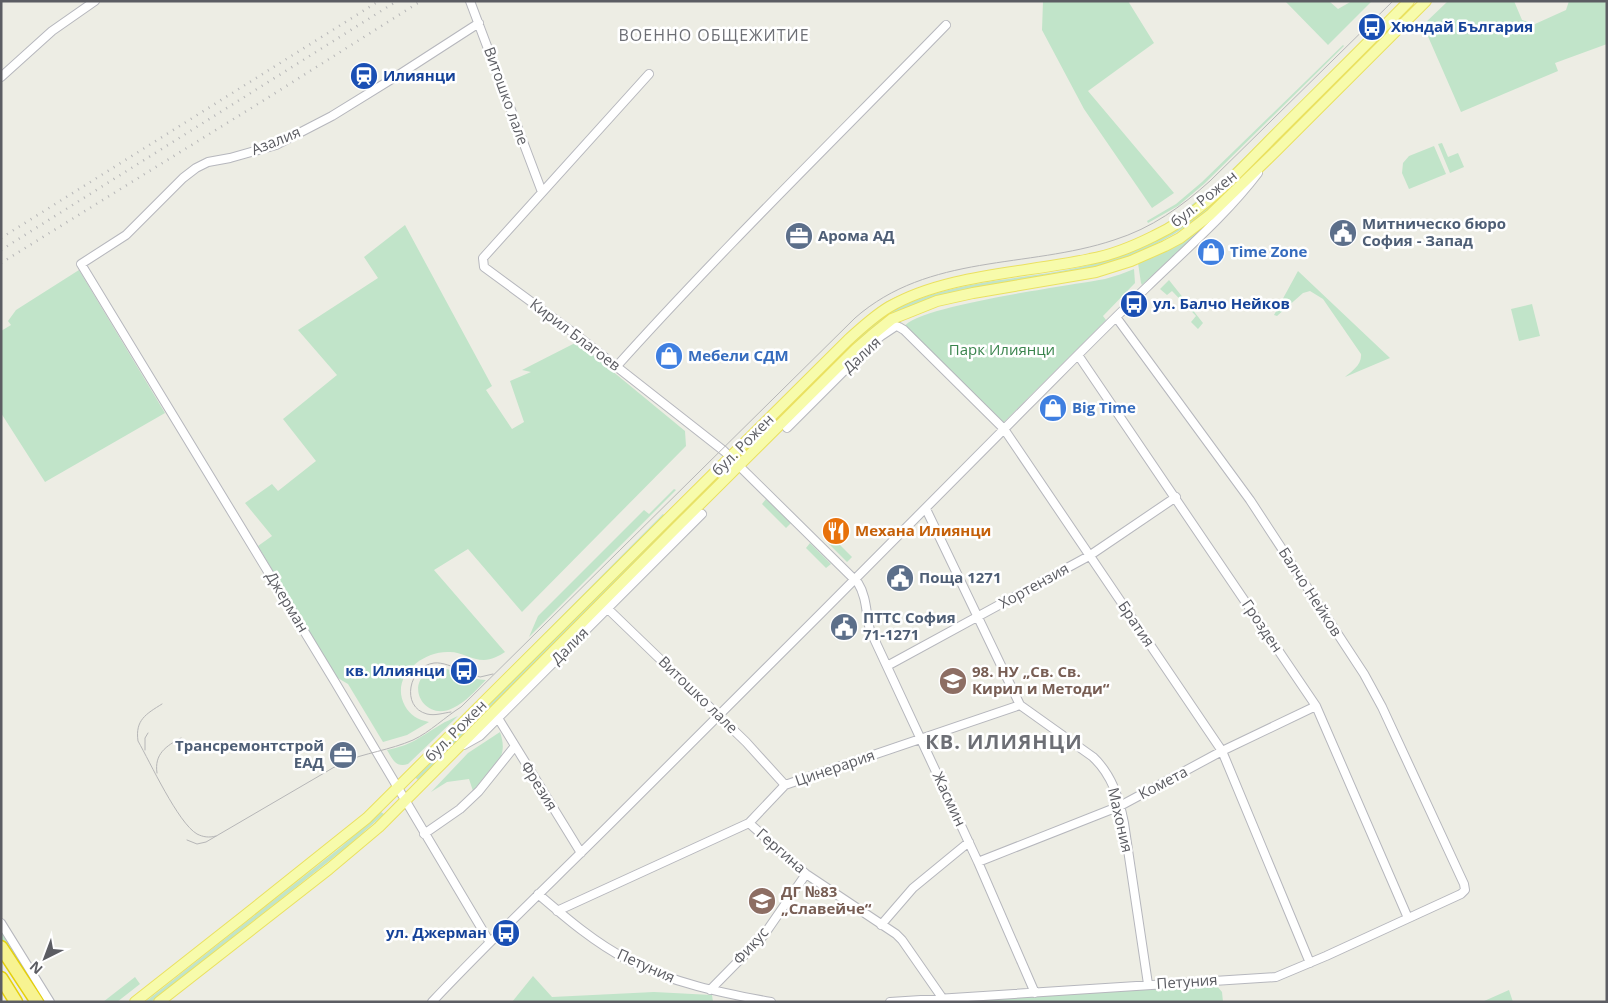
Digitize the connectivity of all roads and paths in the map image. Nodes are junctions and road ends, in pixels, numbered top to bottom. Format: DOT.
graph roads {
  1 [pos="94,1"];
  2 [pos="470,1"];
  3 [pos="1410,1"];
  4 [pos="1426,1"];
  5 [pos="479,23"];
  6 [pos="946,24"];
  7 [pos="649,74"];
  8 [pos="1,77"];
  9 [pos="1278,150"];
  10 [pos="542,192"];
  11 [pos="81,264"];
  12 [pos="1116,317"];
  13 [pos="899,327"];
  14 [pos="1078,355"];
  15 [pos="616,367"];
  16 [pos="804,407"];
  17 [pos="788,428"];
  18 [pos="1004,430"];
  19 [pos="731,458"];
  20 [pos="740,466"];
  21 [pos="1176,497"];
  22 [pos="926,509"];
  23 [pos="702,514"];
  24 [pos="677,533"];
  25 [pos="1089,556"];
  26 [pos="854,579"];
  27 [pos="608,609"];
  28 [pos="978,616"];
  29 [pos="887,666"];
  30 [pos="1020,704"];
  31 [pos="1316,706"];
  32 [pos="719,715"];
  33 [pos="498,718"];
  34 [pos="920,738"];
  35 [pos="515,746"];
  36 [pos="456,750"];
  37 [pos="1222,752"];
  38 [pos="785,785"];
  39 [pos="398,789"];
  40 [pos="405,802"];
  41 [pos="1120,806"];
  42 [pos="749,823"];
  43 [pos="424,834"];
  44 [pos="969,842"];
  45 [pos="581,853"];
  46 [pos="978,862"];
  47 [pos="806,874"];
  48 [pos="1464,890"];
  49 [pos="538,894"];
  50 [pos="557,911"];
  51 [pos="1408,918"];
  52 [pos="1,923"];
  53 [pos="881,925"];
  54 [pos="489,941"];
  55 [pos="1,946"];
  56 [pos="1310,963"];
  57 [pos="1,978"];
  58 [pos="1148,984"];
  59 [pos="710,990"];
  60 [pos="1035,993"];
  61 [pos="943,999"];
  62 [pos="16,1002"];
  63 [pos="37,1002"];
  64 [pos="50,1002"];
  65 [pos="135,1002"];
  66 [pos="160,1002"];
  67 [pos="432,1002"];
  68 [pos="771,1002"];
  69 [pos="890,1002"];
  1 -- 8 [label="street"];
  2 -- 5 [label="street, Витошко лале"];
  3 -- 19 [label="main road, бул. Рожен"];
  4 -- 9 [label="main road, бул. Рожен"];
  5 -- 10 [label="street, Витошко лале"];
  5 -- 11 [label="street, Азалия"];
  6 -- 15 [label="street"];
  7 -- 10 [label="street, Кирил Благоев"];
  9 -- 12 [label="street, бул. Рожен"];
  9 -- 16 [label="main road, бул. Рожен"];
  10 -- 15 [label="street, Кирил Благоев"];
  11 -- 39 [label="street, Джерман"];
  12 -- 14 [label="street, бул. Рожен"];
  12 -- 48 [label="street, Балчо Нейков"];
  13 -- 16 [label="street, Далия"];
  13 -- 18 [label="street, Братия"];
  14 -- 18 [label="street, бул. Рожен"];
  14 -- 21 [label="street, Грозден"];
  15 -- 19 [label="street, Кирил Благоев"];
  16 -- 17 [label="street, Далия"];
  16 -- 20 [label="main road, бул. Рожен"];
  18 -- 22 [label="street, бул. Рожен"];
  18 -- 25 [label="street, Братия"];
  19 -- 20 [label="street, Кирил Благоев"];
  19 -- 39 [label="main road, бул. Рожен"];
  20 -- 24 [label="main road, бул. Рожен"];
  20 -- 26 [label="street, Кирил Благоев"];
  21 -- 25 [label="street, Хортензия"];
  21 -- 31 [label="street, Грозден"];
  22 -- 26 [label="street, бул. Рожен"];
  22 -- 28 [label="street, Махония"];
  23 -- 24 [label="street, Далия"];
  24 -- 27 [label="street, Далия"];
  24 -- 36 [label="main road, бул. Рожен"];
  25 -- 28 [label="street, Хортензия"];
  25 -- 37 [label="street, Братия"];
  26 -- 29 [label="street, Жасмин"];
  26 -- 32 [label="street, бул. Рожен"];
  27 -- 32 [label="street, Витошко лале"];
  27 -- 33 [label="street, Далия"];
  28 -- 29 [label="street, Хортензия"];
  28 -- 30 [label="street, Махония"];
  29 -- 34 [label="street, Жасмин"];
  30 -- 34 [label="street, Цинерария"];
  30 -- 41 [label="street, Махония"];
  31 -- 37 [label="street, Комета"];
  31 -- 51 [label="street, Грозден"];
  32 -- 38 [label="street, Витошко лале"];
  32 -- 45 [label="street, бул. Рожен"];
  33 -- 35 [label="street, Фрезия"];
  33 -- 36 [label="street, Далия"];
  34 -- 38 [label="street, Цинерария"];
  34 -- 44 [label="street, Жасмин"];
  35 -- 43 [label="street"];
  35 -- 45 [label="street, Фрезия"];
  36 -- 40 [label="main road, бул. Рожен"];
  37 -- 41 [label="street, Комета"];
  37 -- 56 [label="street, Братия"];
  38 -- 42 [label="street, Цинерария"];
  39 -- 40 [label="street, Джерман"];
  39 -- 65 [label="main road, бул. Рожен"];
  40 -- 43 [label="street, Джерман"];
  40 -- 66 [label="main road, бул. Рожен"];
  41 -- 46 [label="street, Комета"];
  41 -- 58 [label="street, Махония"];
  42 -- 47 [label="street, Гергина"];
  42 -- 50 [label="street, Цинерария"];
  43 -- 54 [label="street, Джерман"];
  44 -- 46 [label="street, Жасмин"];
  44 -- 53 [label="street"];
  45 -- 49 [label="street, бул. Рожен"];
  46 -- 60 [label="street, Жасмин"];
  47 -- 53 [label="street, Гергина"];
  47 -- 59 [label="street, Фикус"];
  48 -- 51 [label="street, Петуния"];
  49 -- 50 [label="street, Петуния"];
  49 -- 54 [label="street, бул. Рожен"];
  50 -- 59 [label="street, Петуния"];
  51 -- 56 [label="street, Петуния"];
  52 -- 64 [label="street"];
  53 -- 61 [label="street, Гергина"];
  54 -- 67 [label="street, бул. Рожен"];
  55 -- 63 [label="highway"];
  56 -- 58 [label="street, Петуния"];
  57 -- 62 [label="highway"];
  58 -- 60 [label="street, Петуния"];
  59 -- 68 [label="street, Петуния"];
  60 -- 61 [label="street, Петуния"];
  61 -- 69 [label="street, Петуния"];
}
